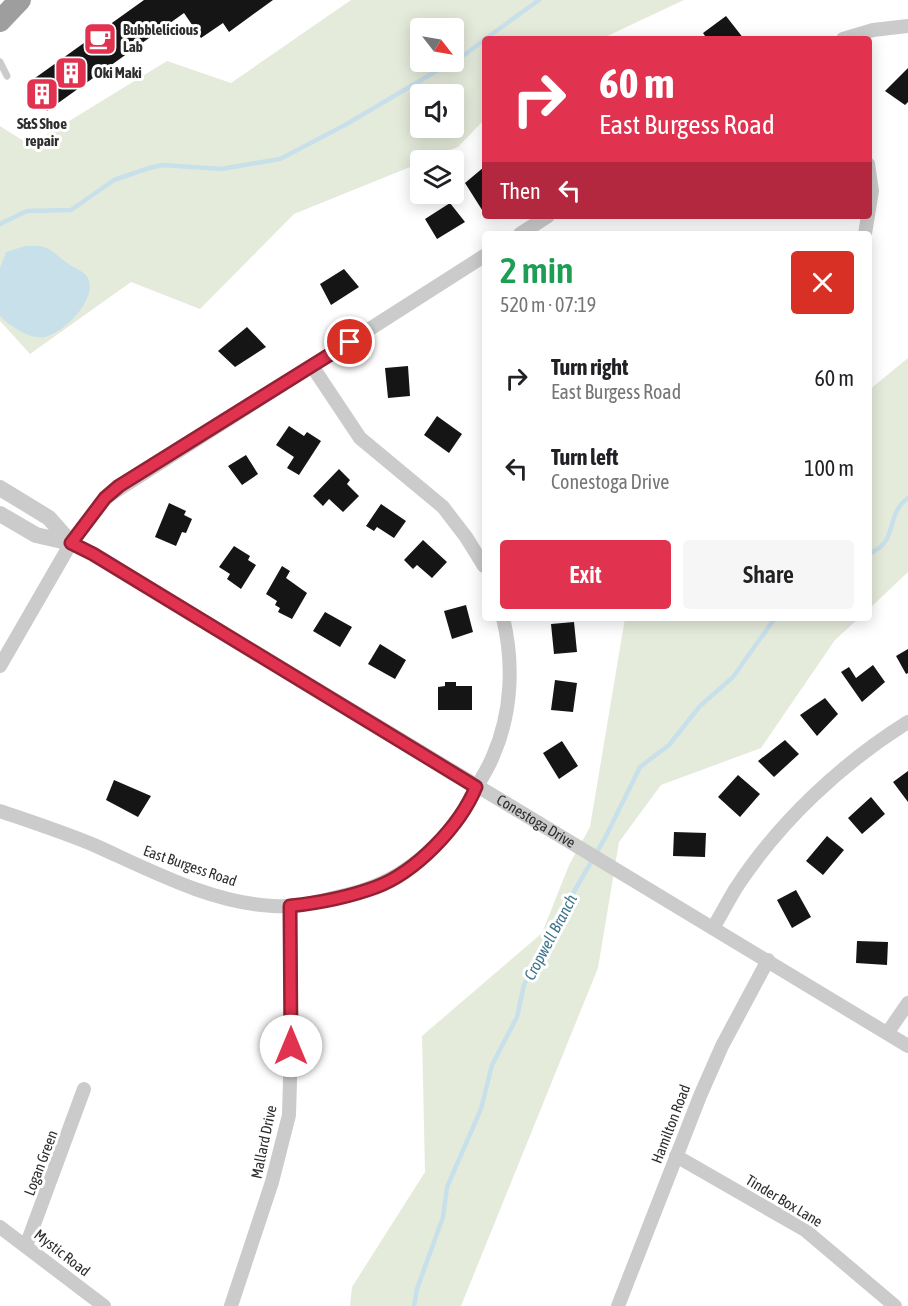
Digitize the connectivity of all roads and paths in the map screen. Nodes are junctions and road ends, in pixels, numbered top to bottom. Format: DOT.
graph roads {
  1 [pos="20,0"];
  2 [pos="0,21"];
  3 [pos="908,26"];
  4 [pos="853,36"];
  5 [pos="0,62"];
  6 [pos="0,75"];
  7 [pos="543,219"];
  8 [pos="525,231"];
  9 [pos="482,257"];
  10 [pos="312,366"];
  11 [pos="0,488"];
  12 [pos="0,514"];
  13 [pos="71,543"];
  14 [pos="479,543"];
  15 [pos="504,621"];
  16 [pos="0,666"];
  17 [pos="908,722"];
  18 [pos="476,787"];
  19 [pos="0,811"];
  20 [pos="290,906"];
  21 [pos="713,928"];
  22 [pos="768,960"];
  23 [pos="908,1003"];
  24 [pos="888,1032"];
  25 [pos="908,1046"];
  26 [pos="84,1089"];
  27 [pos="676,1156"];
  28 [pos="0,1227"];
  29 [pos="26,1246"];
  30 [pos="104,1306"];
  31 [pos="231,1306"];
  32 [pos="618,1306"];
  33 [pos="895,1306"];
  1 -- 2 [label="highway"];
  3 -- 4 [label="street"];
  5 -- 6 [label="lane"];
  7 -- 8 [label="street"];
  9 -- 10 [label="street"];
  10 -- 13 [label="street"];
  10 -- 14 [label="street"];
  11 -- 13 [label="street, Conestoga Drive"];
  12 -- 13 [label="street, Conestoga Drive"];
  13 -- 16 [label="street"];
  13 -- 18 [label="street, Conestoga Drive"];
  15 -- 18 [label="street, East Burgess Road"];
  17 -- 21 [label="street"];
  18 -- 20 [label="street, East Burgess Road"];
  18 -- 21 [label="street, Conestoga Drive"];
  19 -- 20 [label="street, East Burgess Road"];
  20 -- 31 [label="street, Mallard Drive"];
  21 -- 22 [label="street, Conestoga Drive"];
  22 -- 24 [label="street, Conestoga Drive"];
  22 -- 27 [label="street, Hamilton Road"];
  23 -- 24 [label="street"];
  24 -- 25 [label="street, Conestoga Drive"];
  26 -- 29 [label="street, Logan Green"];
  27 -- 32 [label="street, Hamilton Road"];
  27 -- 33 [label="street, Tinder Box Lane"];
  28 -- 29 [label="street, Mystic Road"];
  29 -- 30 [label="street, Mystic Road"];
}
